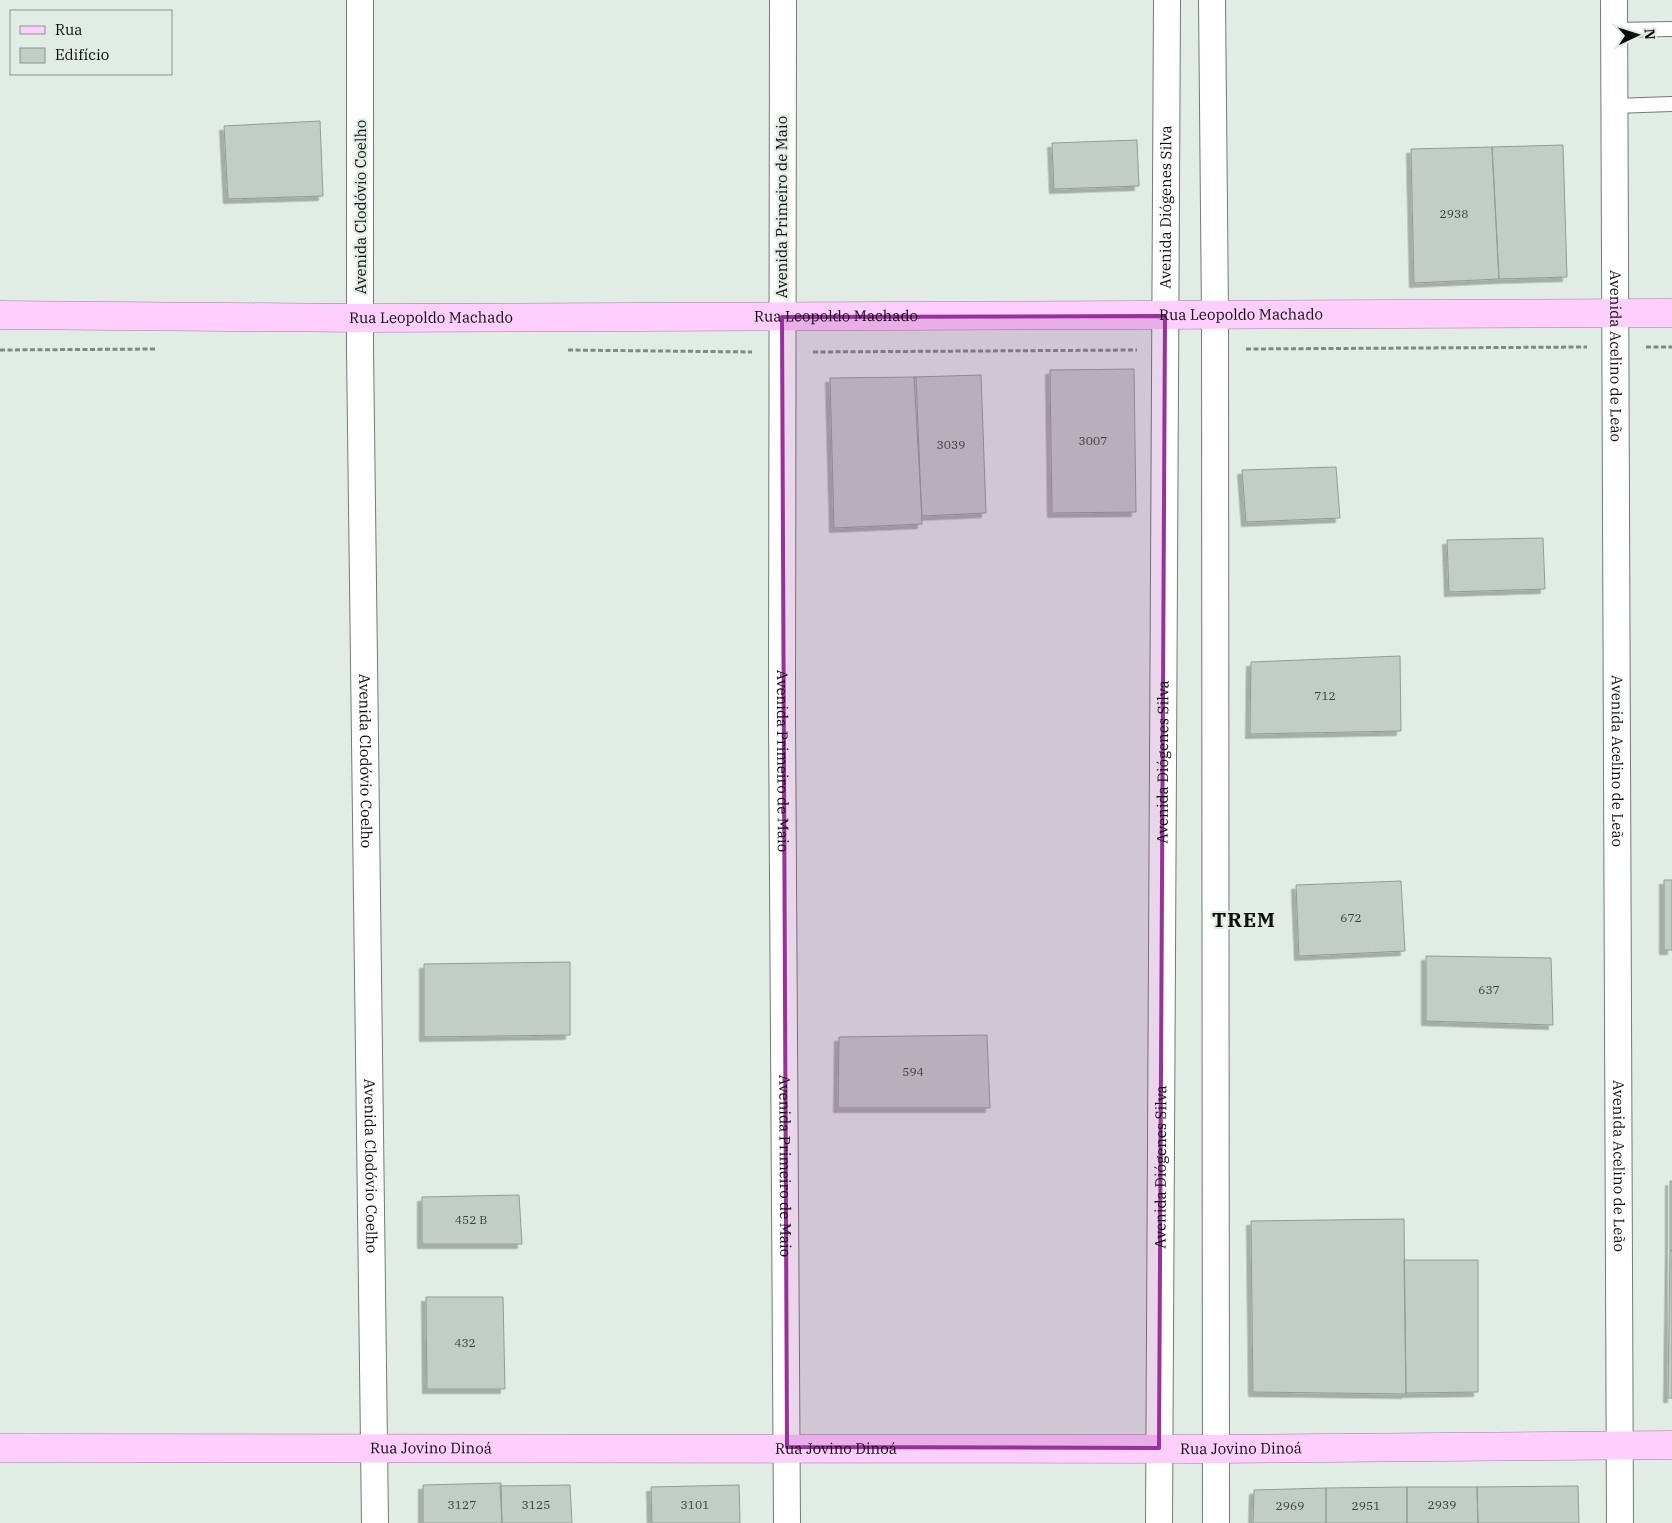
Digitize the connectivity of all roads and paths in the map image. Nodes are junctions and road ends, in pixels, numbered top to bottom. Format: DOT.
graph roads {
  1 [pos="360,0"];
  2 [pos="783,0"];
  3 [pos="1167,0"];
  4 [pos="1212,0"];
  5 [pos="1614,0"];
  6 [pos="1672,29"];
  7 [pos="1614,30"];
  8 [pos="1672,104"];
  9 [pos="1614,106"];
  10 [pos="1616,313"];
  11 [pos="1672,313"];
  12 [pos="0,315"];
  13 [pos="782,316"];
  14 [pos="1164,316"];
  15 [pos="1215,316"];
  16 [pos="361,318"];
  17 [pos="1616,347"];
  18 [pos="1672,347"];
  19 [pos="165,349"];
  20 [pos="1164,349"];
  21 [pos="1215,349"];
  22 [pos="0,350"];
  23 [pos="567,350"];
  24 [pos="782,352"];
  25 [pos="1672,1445"];
  26 [pos="1620,1446"];
  27 [pos="374,1447"];
  28 [pos="787,1447"];
  29 [pos="0,1448"];
  30 [pos="1159,1448"];
  31 [pos="1216,1449"];
  32 [pos="375,1523"];
  33 [pos="787,1523"];
  34 [pos="1159,1523"];
  35 [pos="1216,1523"];
  36 [pos="1620,1523"];
  1 -- 16 [label="street, Avenida Clodóvio Coelho"];
  2 -- 13 [label="street, Avenida Primeiro de Maio"];
  3 -- 14 [label="street, Avenida Diógenes Silva"];
  4 -- 15 [label="street"];
  5 -- 7 [label="street, Avenida Acelino de Leão"];
  6 -- 7 [label="lane"];
  7 -- 9 [label="street, Avenida Acelino de Leão"];
  8 -- 9 [label="lane"];
  9 -- 10 [label="street, Avenida Acelino de Leão"];
  10 -- 11 [label="main road, Rua Leopoldo Machado"];
  10 -- 15 [label="main road, Rua Leopoldo Machado"];
  10 -- 17 [label="street, Avenida Acelino de Leão"];
  12 -- 16 [label="main road, Rua Leopoldo Machado"];
  13 -- 14 [label="main road, Rua Leopoldo Machado"];
  13 -- 16 [label="main road, Rua Leopoldo Machado"];
  13 -- 24 [label="street, Avenida Primeiro de Maio"];
  14 -- 15 [label="main road, Rua Leopoldo Machado"];
  14 -- 20 [label="street, Avenida Diógenes Silva"];
  15 -- 21 [label="street"];
  16 -- 27 [label="street, Avenida Clodóvio Coelho"];
  17 -- 18 [label="path"];
  17 -- 21 [label="path"];
  17 -- 26 [label="street, Avenida Acelino de Leão"];
  19 -- 22 [label="path"];
  20 -- 24 [label="path"];
  20 -- 30 [label="street, Avenida Diógenes Silva"];
  21 -- 31 [label="street"];
  23 -- 24 [label="path"];
  24 -- 28 [label="street, Avenida Primeiro de Maio"];
  25 -- 26 [label="main road, Rua Jovino Dinoá"];
  26 -- 31 [label="main road, Rua Jovino Dinoá"];
  26 -- 36 [label="street, Avenida Acelino de Leão"];
  27 -- 28 [label="main road, Rua Jovino Dinoá"];
  27 -- 29 [label="main road, Rua Jovino Dinoá"];
  27 -- 32 [label="street, Avenida Clodóvio Coelho"];
  28 -- 30 [label="main road, Rua Jovino Dinoá"];
  28 -- 33 [label="street, Avenida Primeiro de Maio"];
  30 -- 31 [label="main road, Rua Jovino Dinoá"];
  30 -- 34 [label="street, Avenida Diógenes Silva"];
  31 -- 35 [label="street"];
}
